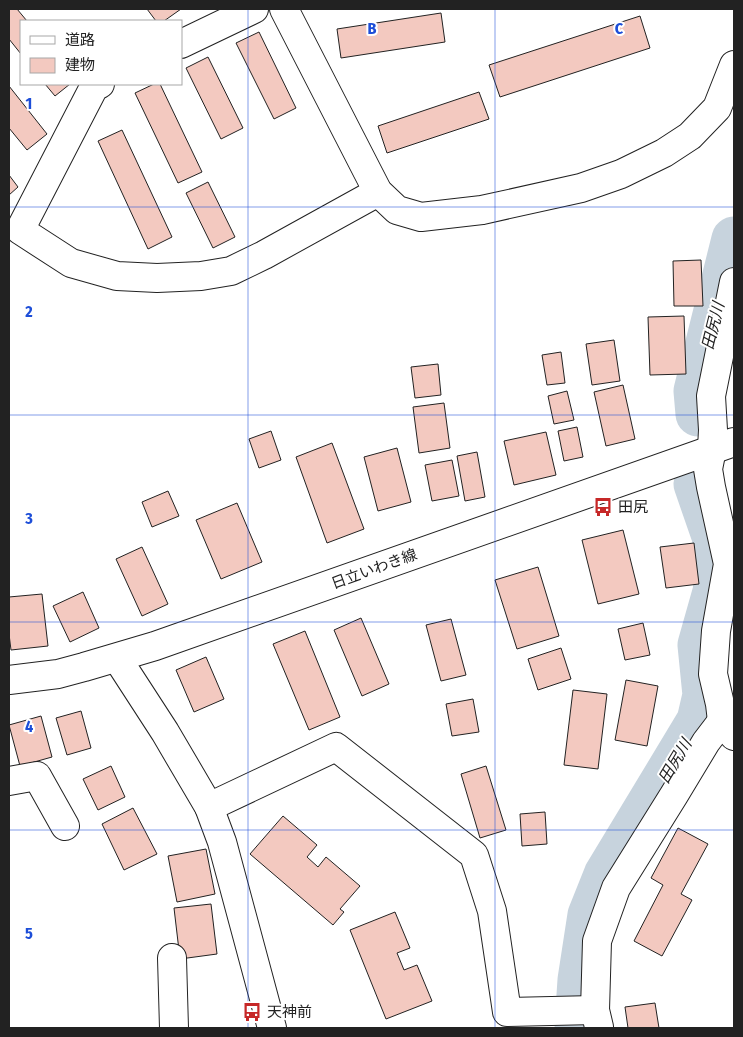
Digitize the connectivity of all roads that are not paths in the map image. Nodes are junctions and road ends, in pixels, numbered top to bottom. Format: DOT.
graph roads {
  1 [pos="254,9"];
  2 [pos="284,9"];
  3 [pos="182,44"];
  4 [pos="734,65"];
  5 [pos="98,85"];
  6 [pos="378,192"];
  7 [pos="734,282"];
  8 [pos="723,445"];
  9 [pos="117,658"];
  10 [pos="9,680"];
  11 [pos="728,729"];
  12 [pos="9,782"];
  13 [pos="209,807"];
  14 [pos="65,826"];
  15 [pos="172,958"];
  16 [pos="587,1015"];
  17 [pos="174,1028"];
  18 [pos="272,1028"];
  1 -- 3 [label="street"];
  2 -- 6 [label="street"];
  4 -- 6 [label="street"];
  5 -- 6 [label="street"];
  7 -- 8 [label="street"];
  8 -- 9 [label="street, 日立いわき線"];
  8 -- 11 [label="street"];
  9 -- 10 [label="street, 日立いわき線"];
  9 -- 13 [label="street"];
  11 -- 16 [label="street"];
  12 -- 14 [label="street"];
  13 -- 16 [label="street"];
  13 -- 18 [label="street"];
  15 -- 17 [label="street"];
}
